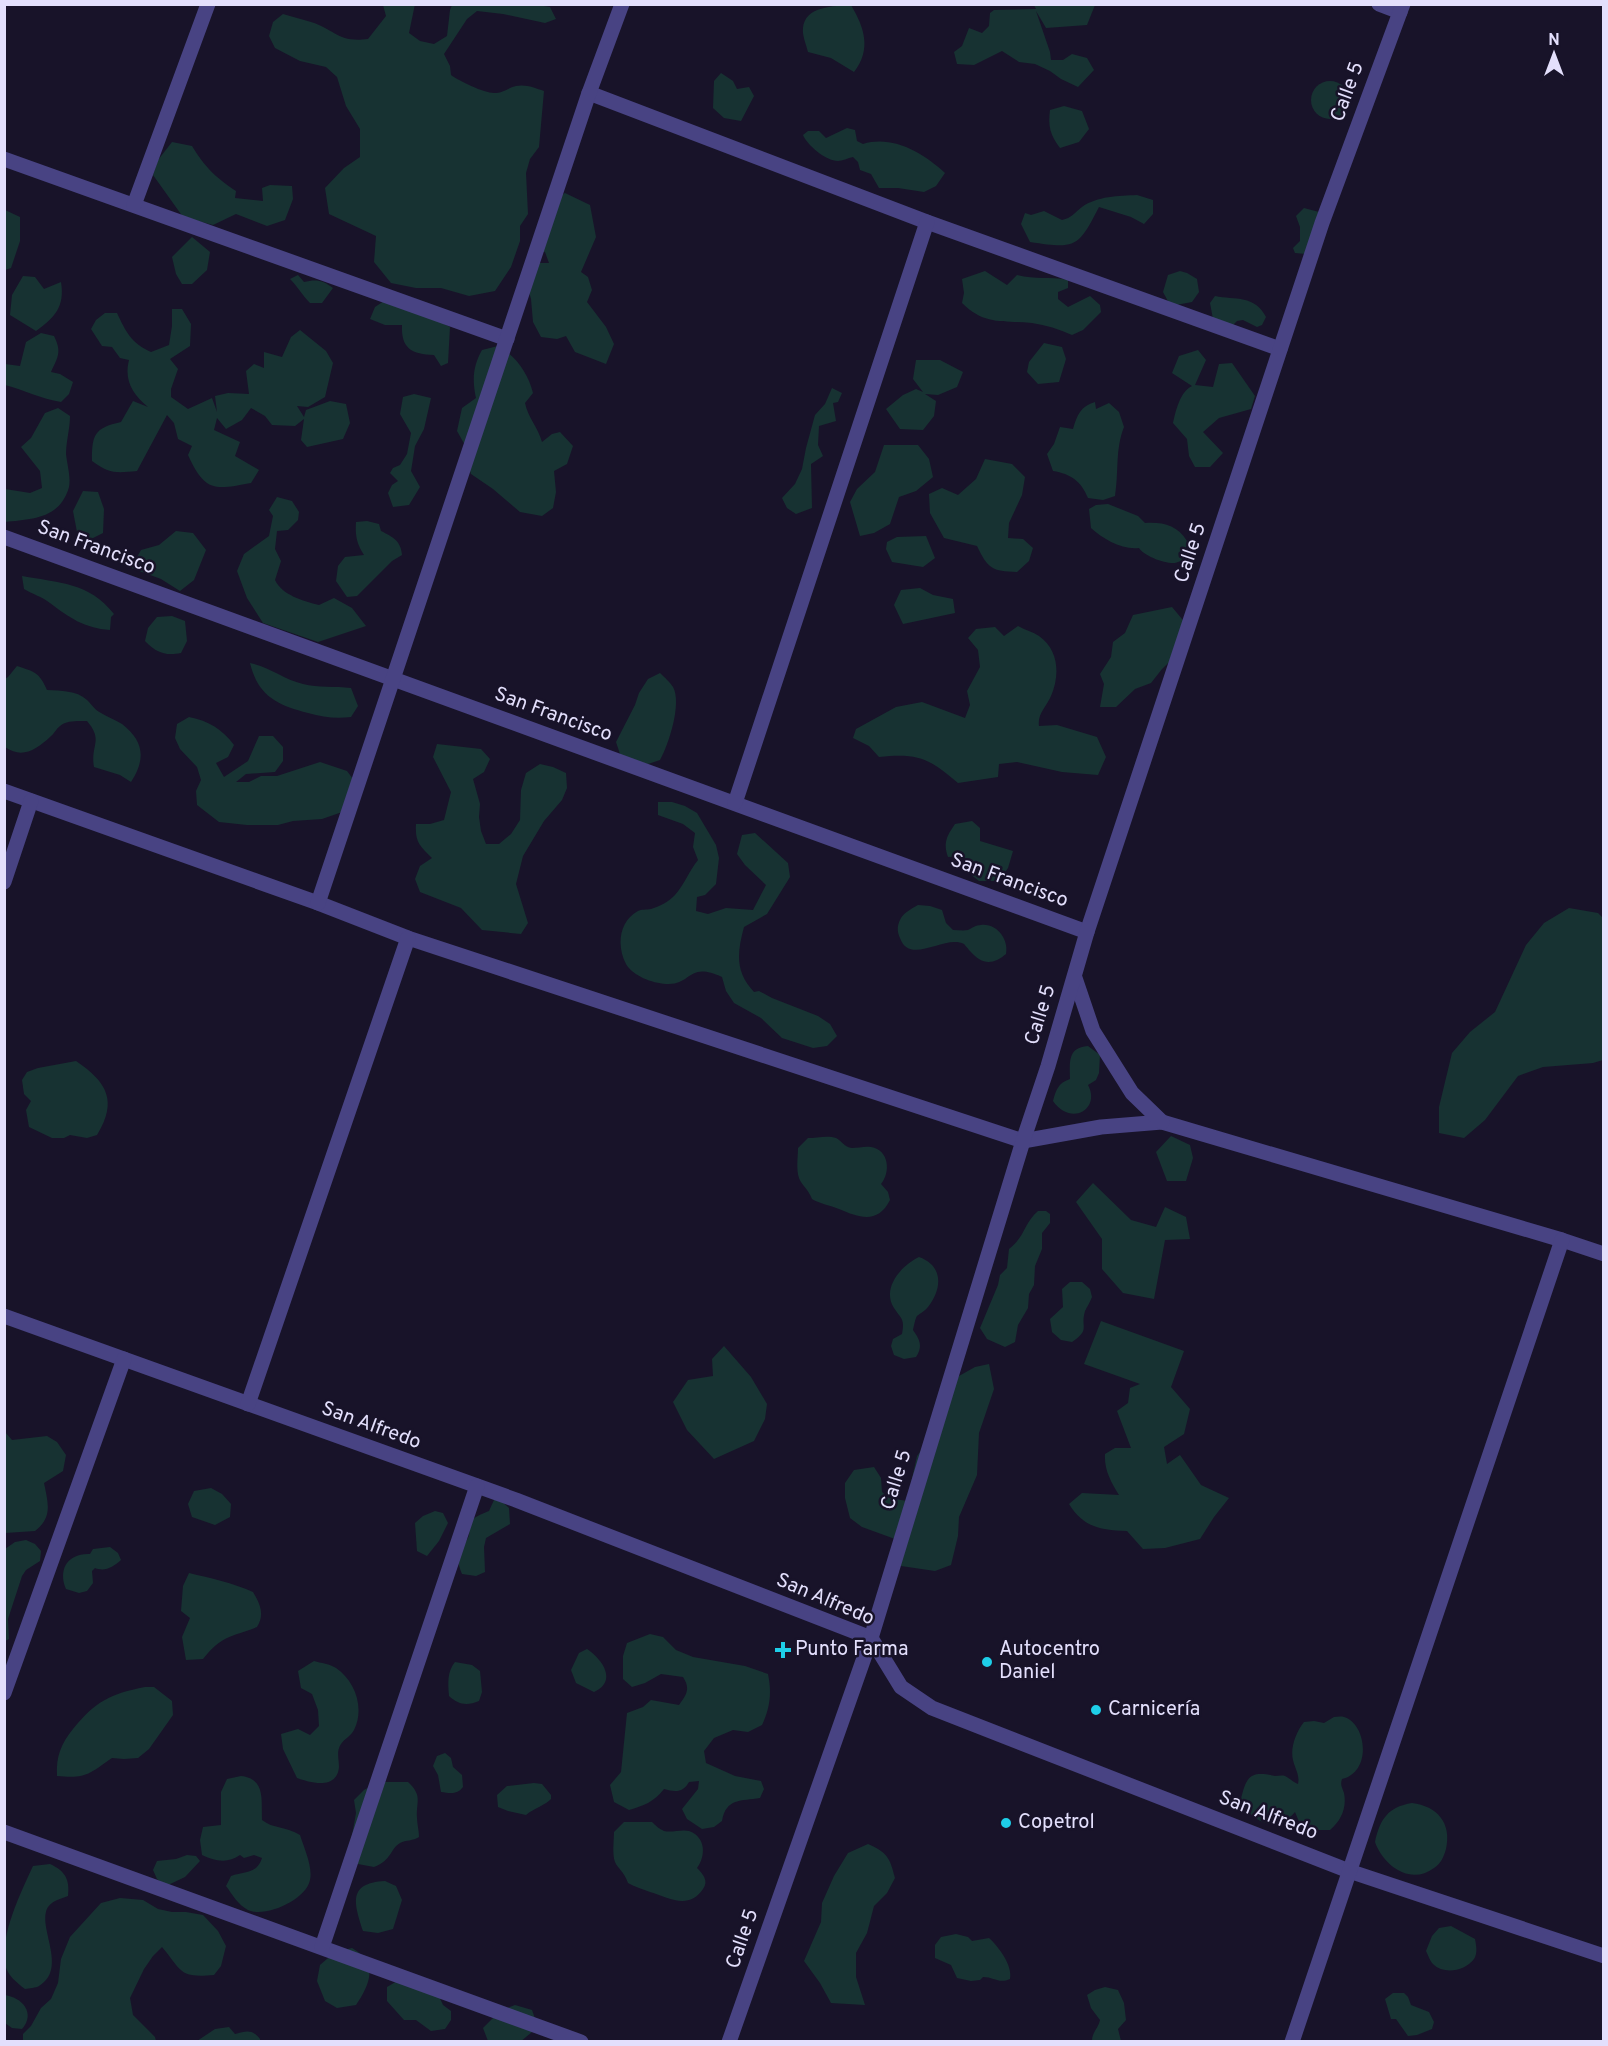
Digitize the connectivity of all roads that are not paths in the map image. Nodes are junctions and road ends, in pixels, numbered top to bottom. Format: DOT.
graph roads {
  1 [pos="207,4"];
  2 [pos="622,4"];
  3 [pos="1379,4"];
  4 [pos="1401,8"];
  5 [pos="589,93"];
  6 [pos="4,159"];
  7 [pos="134,205"];
  8 [pos="927,222"];
  9 [pos="507,339"];
  10 [pos="1280,349"];
  11 [pos="4,537"];
  12 [pos="393,679"];
  13 [pos="4,791"];
  14 [pos="31,801"];
  15 [pos="735,803"];
  16 [pos="4,882"];
  17 [pos="318,903"];
  18 [pos="1087,932"];
  19 [pos="408,938"];
  20 [pos="1075,978"];
  21 [pos="1162,1122"];
  22 [pos="1023,1140"];
  23 [pos="1562,1240"];
  24 [pos="1604,1254"];
  25 [pos="4,1316"];
  26 [pos="124,1359"];
  27 [pos="248,1404"];
  28 [pos="477,1486"];
  29 [pos="871,1638"];
  30 [pos="4,1694"];
  31 [pos="4,1832"];
  32 [pos="1349,1871"];
  33 [pos="322,1947"];
  34 [pos="1604,1956"];
  35 [pos="581,2042"];
  36 [pos="729,2042"];
  37 [pos="1292,2042"];
  1 -- 7 [label="street"];
  2 -- 5 [label="street"];
  3 -- 4 [label="street"];
  4 -- 10 [label="street, Calle 5"];
  5 -- 8 [label="street"];
  5 -- 9 [label="street"];
  6 -- 7 [label="street"];
  7 -- 9 [label="street"];
  8 -- 10 [label="street"];
  8 -- 15 [label="street"];
  9 -- 12 [label="street"];
  10 -- 18 [label="street, Calle 5"];
  11 -- 12 [label="street, San Francisco"];
  12 -- 15 [label="street, San Francisco"];
  12 -- 17 [label="street"];
  13 -- 14 [label="street"];
  14 -- 16 [label="street"];
  14 -- 17 [label="street"];
  15 -- 18 [label="street, San Francisco"];
  17 -- 19 [label="street"];
  18 -- 20 [label="street, Calle 5"];
  19 -- 22 [label="street"];
  19 -- 27 [label="street"];
  20 -- 21 [label="street"];
  20 -- 22 [label="street, Calle 5"];
  21 -- 22 [label="street"];
  21 -- 23 [label="street"];
  22 -- 29 [label="street, Calle 5"];
  23 -- 24 [label="street"];
  23 -- 32 [label="street"];
  25 -- 26 [label="street, San Alfredo"];
  26 -- 27 [label="street, San Alfredo"];
  26 -- 30 [label="street"];
  27 -- 28 [label="street, San Alfredo"];
  28 -- 29 [label="street, San Alfredo"];
  28 -- 33 [label="street"];
  29 -- 32 [label="street, San Alfredo"];
  29 -- 36 [label="street, Calle 5"];
  31 -- 33 [label="street"];
  32 -- 34 [label="street, San Alfredo"];
  32 -- 37 [label="street"];
  33 -- 35 [label="street"];
}
